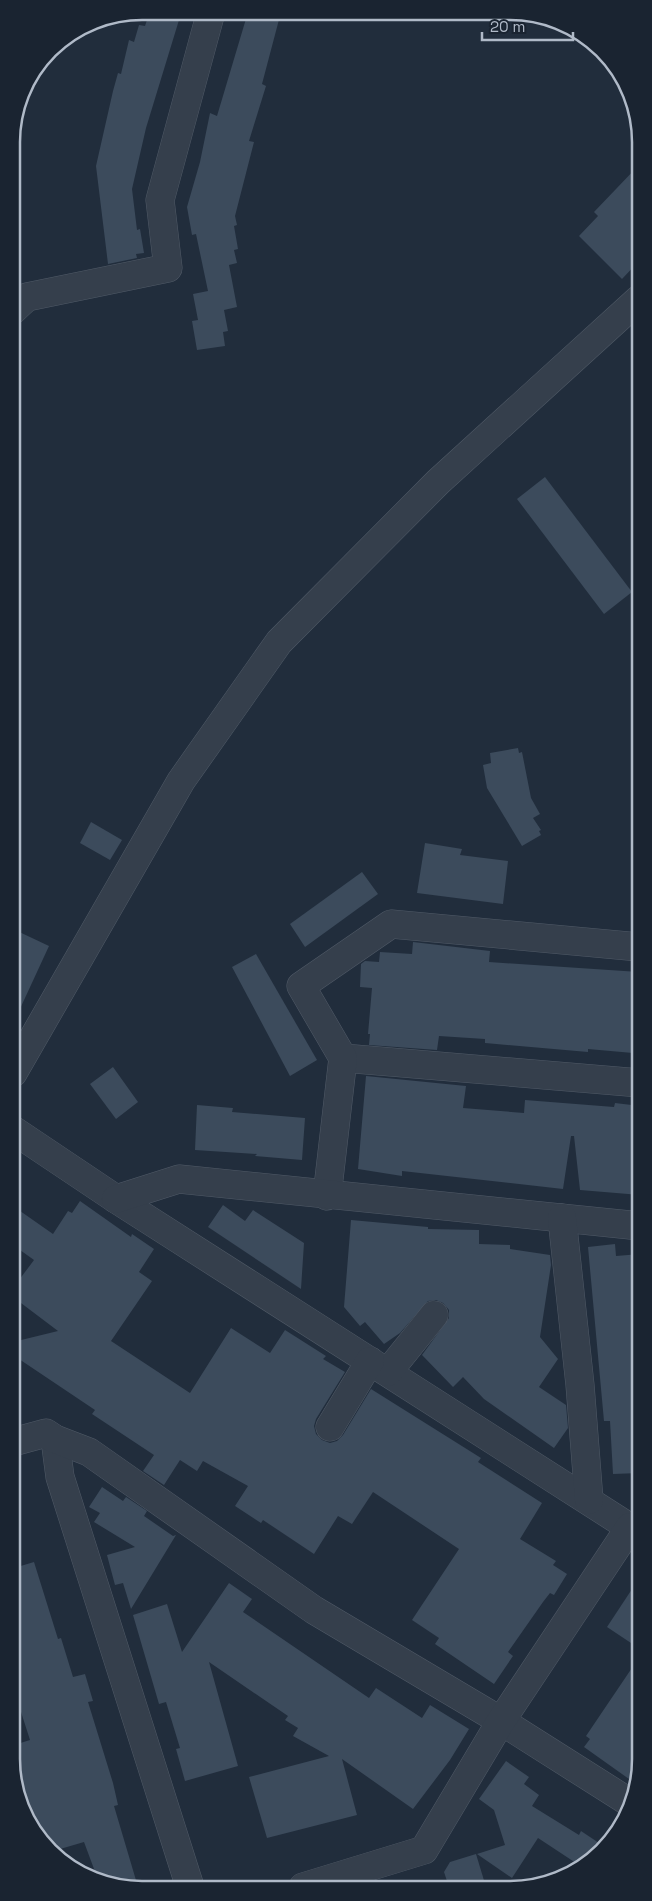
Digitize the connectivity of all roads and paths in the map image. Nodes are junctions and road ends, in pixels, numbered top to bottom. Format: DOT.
graph roads {
  1 [pos="209,20"];
  2 [pos="20,304"];
  3 [pos="632,305"];
  4 [pos="632,946"];
  5 [pos="343,1058"];
  6 [pos="20,1061"];
  7 [pos="632,1081"];
  8 [pos="20,1135"];
  9 [pos="327,1196"];
  10 [pos="116,1199"];
  11 [pos="562,1218"];
  12 [pos="632,1225"];
  13 [pos="434,1315"];
  14 [pos="379,1366"];
  15 [pos="330,1427"];
  16 [pos="55,1439"];
  17 [pos="20,1440"];
  18 [pos="589,1500"];
  19 [pos="632,1528"];
  20 [pos="632,1534"];
  21 [pos="501,1721"];
  22 [pos="625,1799"];
  23 [pos="188,1881"];
  24 [pos="323,1881"];
  1 -- 2 [label="street"];
  3 -- 6 [label="street"];
  4 -- 5 [label="street"];
  5 -- 7 [label="street"];
  5 -- 9 [label="street"];
  8 -- 10 [label="street"];
  9 -- 10 [label="street"];
  9 -- 11 [label="street"];
  10 -- 14 [label="street"];
  11 -- 12 [label="street"];
  11 -- 18 [label="street"];
  13 -- 14 [label="street"];
  14 -- 15 [label="street"];
  14 -- 18 [label="street"];
  16 -- 17 [label="street"];
  16 -- 21 [label="street"];
  16 -- 23 [label="street"];
  18 -- 19 [label="street"];
  20 -- 21 [label="street"];
  21 -- 22 [label="street"];
  21 -- 24 [label="street"];
}
